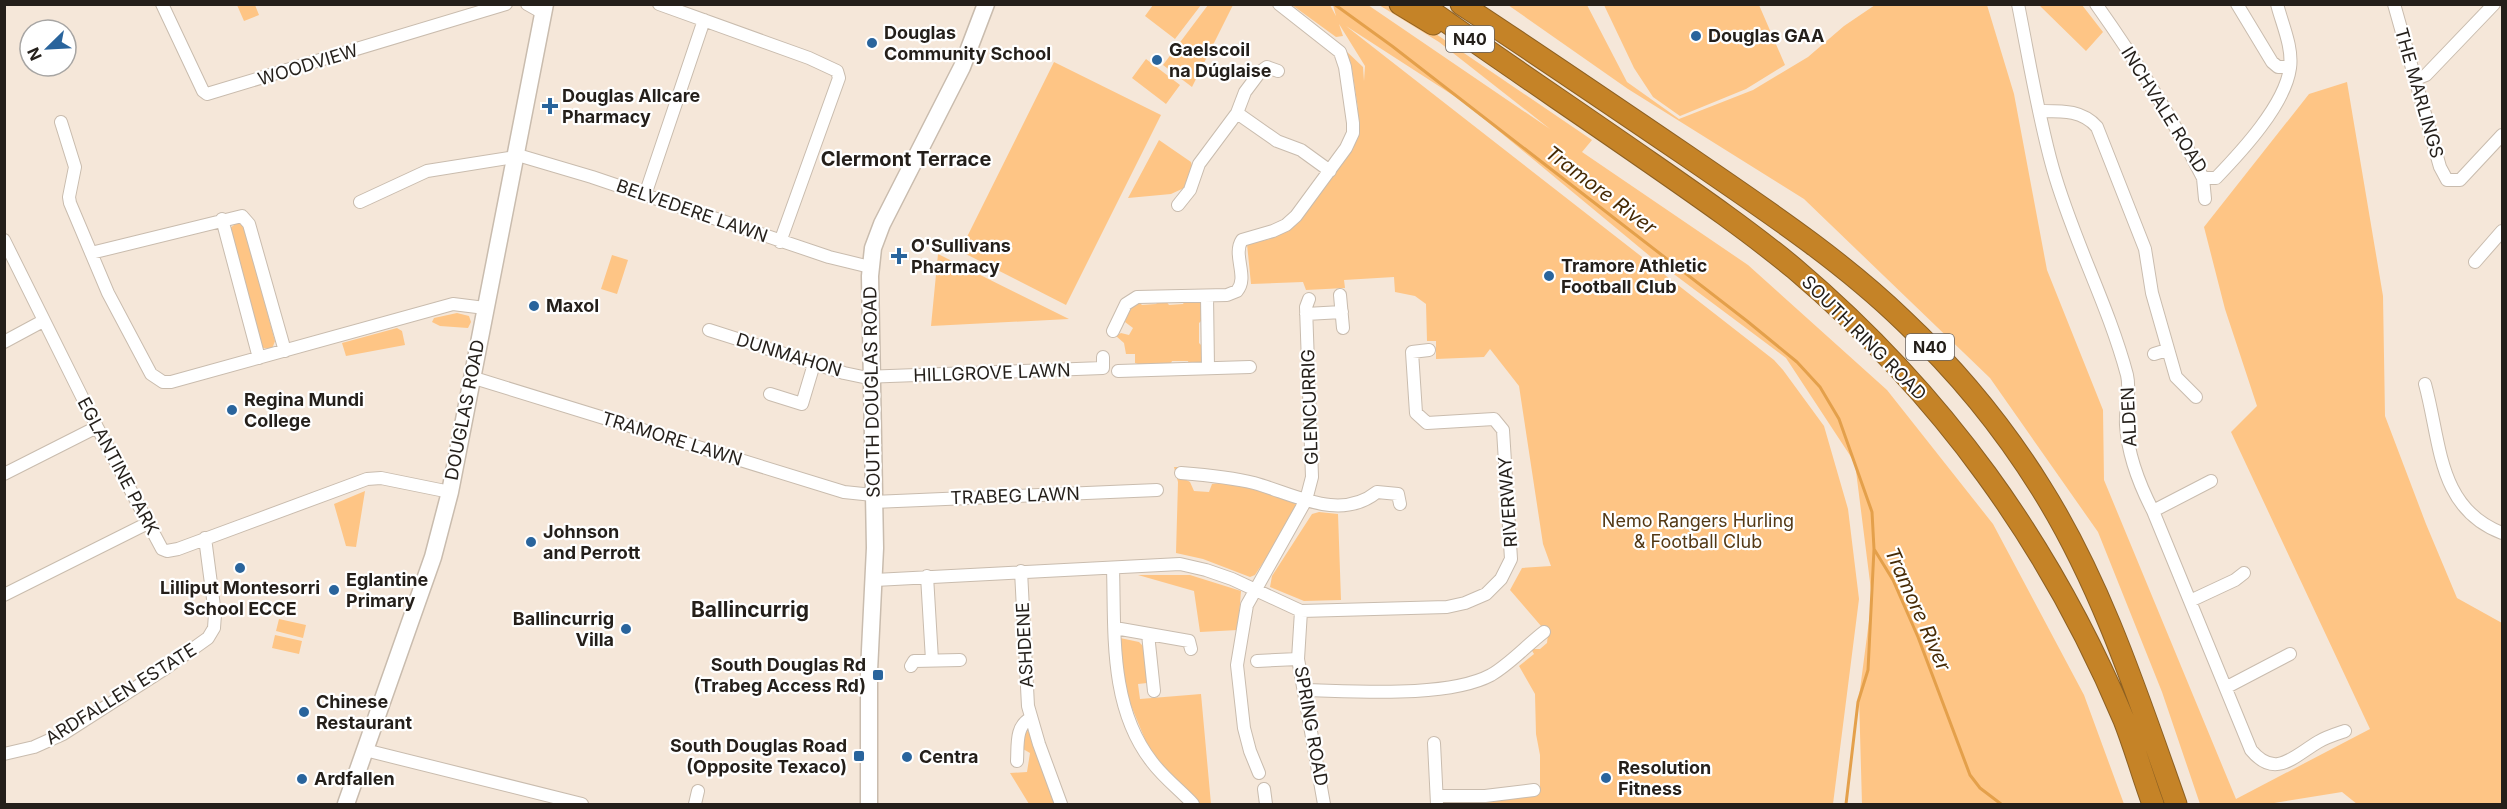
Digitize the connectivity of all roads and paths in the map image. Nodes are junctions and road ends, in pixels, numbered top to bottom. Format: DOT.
graph roads {
  1 [pos="162,4"];
  2 [pos="506,4"];
  3 [pos="527,4"];
  4 [pos="659,4"];
  5 [pos="986,4"];
  6 [pos="1279,4"];
  7 [pos="1400,4"];
  8 [pos="1421,4"];
  9 [pos="1461,4"];
  10 [pos="1468,4"];
  11 [pos="2018,4"];
  12 [pos="2096,4"];
  13 [pos="2237,4"];
  14 [pos="2277,4"];
  15 [pos="2394,4"];
  16 [pos="2494,4"];
  17 [pos="544,9"];
  18 [pos="704,20"];
  19 [pos="1509,36"];
  20 [pos="2290,67"];
  21 [pos="1278,72"];
  22 [pos="1519,73"];
  23 [pos="2416,79"];
  24 [pos="2040,111"];
  25 [pos="1237,113"];
  26 [pos="61,122"];
  27 [pos="2502,135"];
  28 [pos="514,157"];
  29 [pos="1330,171"];
  30 [pos="2203,178"];
  31 [pos="645,195"];
  32 [pos="2205,199"];
  33 [pos="360,202"];
  34 [pos="1178,205"];
  35 [pos="222,219"];
  36 [pos="2502,231"];
  37 [pos="4,240"];
  38 [pos="780,242"];
  39 [pos="91,253"];
  40 [pos="2475,262"];
  41 [pos="870,267"];
  42 [pos="1340,295"];
  43 [pos="1207,296"];
  44 [pos="1309,299"];
  45 [pos="485,308"];
  46 [pos="1342,312"];
  47 [pos="1306,314"];
  48 [pos="43,321"];
  49 [pos="1343,328"];
  50 [pos="709,330"];
  51 [pos="1113,330"];
  52 [pos="4,342"];
  53 [pos="1429,350"];
  54 [pos="2168,350"];
  55 [pos="285,351"];
  56 [pos="2154,354"];
  57 [pos="1102,357"];
  58 [pos="259,358"];
  59 [pos="814,364"];
  60 [pos="1250,367"];
  61 [pos="1208,368"];
  62 [pos="1118,371"];
  63 [pos="471,377"];
  64 [pos="870,378"];
  65 [pos="2425,384"];
  66 [pos="770,394"];
  67 [pos="2196,397"];
  68 [pos="97,427"];
  69 [pos="1181,473"];
  70 [pos="4,474"];
  71 [pos="2211,481"];
  72 [pos="1157,490"];
  73 [pos="450,492"];
  74 [pos="873,498"];
  75 [pos="1306,500"];
  76 [pos="1400,504"];
  77 [pos="2153,511"];
  78 [pos="148,523"];
  79 [pos="2502,533"];
  80 [pos="205,538"];
  81 [pos="1113,568"];
  82 [pos="1021,571"];
  83 [pos="2244,573"];
  84 [pos="927,576"];
  85 [pos="875,580"];
  86 [pos="1254,590"];
  87 [pos="4,595"];
  88 [pos="2190,602"];
  89 [pos="1301,611"];
  90 [pos="1115,628"];
  91 [pos="1544,632"];
  92 [pos="1148,634"];
  93 [pos="1191,649"];
  94 [pos="2290,654"];
  95 [pos="1298,659"];
  96 [pos="932,660"];
  97 [pos="960,660"];
  98 [pos="1257,661"];
  99 [pos="911,666"];
  100 [pos="2227,687"];
  101 [pos="1305,690"];
  102 [pos="1154,691"];
  103 [pos="1031,718"];
  104 [pos="2345,731"];
  105 [pos="1434,743"];
  106 [pos="365,750"];
  107 [pos="4,754"];
  108 [pos="1017,761"];
  109 [pos="1259,773"];
  110 [pos="1264,789"];
  111 [pos="1534,790"];
  112 [pos="698,791"];
  113 [pos="1437,800"];
  114 [pos="346,804"];
  115 [pos="582,804"];
  116 [pos="695,804"];
  117 [pos="869,804"];
  118 [pos="1061,804"];
  119 [pos="1193,804"];
  120 [pos="1266,804"];
  121 [pos="1324,804"];
  122 [pos="2153,804"];
  123 [pos="2176,804"];
  1 -- 2 [label="street, WOODVIEW"];
  3 -- 17 [label="street"];
  4 -- 18 [label="street"];
  5 -- 41 [label="main road, SOUTH DOUGLAS ROAD"];
  6 -- 29 [label="street"];
  7 -- 22 [label="highway"];
  8 -- 22 [label="highway, SOUTH RING ROAD / N40"];
  9 -- 19 [label="highway, SOUTH RING ROAD / N40"];
  10 -- 19 [label="highway"];
  11 -- 24 [label="street, ALDEN"];
  12 -- 30 [label="street, INCHVALE ROAD"];
  13 -- 20 [label="street"];
  14 -- 20 [label="street"];
  15 -- 23 [label="street, THE MARLINGS"];
  16 -- 23 [label="street"];
  17 -- 28 [label="main road, DOUGLAS ROAD"];
  18 -- 31 [label="street"];
  18 -- 38 [label="street"];
  19 -- 123 [label="highway, SOUTH RING ROAD / N40"];
  20 -- 30 [label="street, INCHVALE ROAD"];
  21 -- 25 [label="street"];
  22 -- 122 [label="highway, SOUTH RING ROAD / N40"];
  23 -- 27 [label="street, THE MARLINGS"];
  24 -- 54 [label="street"];
  24 -- 77 [label="street, ALDEN"];
  25 -- 29 [label="street"];
  25 -- 34 [label="street"];
  26 -- 39 [label="street"];
  28 -- 31 [label="street, BELVEDERE LAWN"];
  28 -- 33 [label="street, BELVEDERE LAWN"];
  28 -- 45 [label="main road, DOUGLAS ROAD"];
  29 -- 43 [label="street"];
  30 -- 32 [label="street"];
  31 -- 38 [label="street, BELVEDERE LAWN"];
  35 -- 39 [label="street"];
  35 -- 55 [label="street"];
  35 -- 58 [label="street"];
  36 -- 40 [label="street"];
  37 -- 48 [label="street, EGLANTINE PARK"];
  38 -- 41 [label="street, BELVEDERE LAWN"];
  39 -- 58 [label="street"];
  41 -- 64 [label="main road, SOUTH DOUGLAS ROAD"];
  42 -- 46 [label="street"];
  43 -- 51 [label="street"];
  43 -- 61 [label="street"];
  44 -- 47 [label="street, GLENCURRIG"];
  45 -- 55 [label="street"];
  45 -- 63 [label="main road, DOUGLAS ROAD"];
  46 -- 47 [label="street"];
  46 -- 49 [label="street"];
  47 -- 75 [label="street, GLENCURRIG"];
  48 -- 52 [label="street"];
  48 -- 68 [label="street, EGLANTINE PARK"];
  50 -- 59 [label="street, DUNMAHON"];
  53 -- 89 [label="street, RIVERWAY"];
  54 -- 56 [label="street"];
  54 -- 67 [label="street"];
  55 -- 58 [label="street"];
  57 -- 64 [label="street, HILLGROVE LAWN"];
  59 -- 64 [label="street, DUNMAHON"];
  59 -- 66 [label="street"];
  60 -- 61 [label="street"];
  61 -- 62 [label="street"];
  63 -- 73 [label="main road, DOUGLAS ROAD"];
  63 -- 74 [label="street, TRAMORE LAWN"];
  64 -- 74 [label="main road, SOUTH DOUGLAS ROAD"];
  65 -- 79 [label="street"];
  68 -- 70 [label="street"];
  68 -- 78 [label="street, EGLANTINE PARK"];
  69 -- 75 [label="street"];
  71 -- 77 [label="street"];
  72 -- 74 [label="street, TRABEG LAWN"];
  73 -- 80 [label="street, EGLANTINE PARK"];
  73 -- 106 [label="main road, DOUGLAS ROAD"];
  74 -- 85 [label="main road, SOUTH DOUGLAS ROAD"];
  75 -- 76 [label="street"];
  75 -- 86 [label="street, GLENCURRIG"];
  77 -- 88 [label="street, ALDEN"];
  78 -- 80 [label="street, EGLANTINE PARK"];
  78 -- 87 [label="street"];
  80 -- 107 [label="street, ARDFALLEN ESTATE"];
  81 -- 82 [label="street"];
  81 -- 86 [label="street"];
  81 -- 90 [label="street"];
  82 -- 84 [label="street"];
  82 -- 103 [label="street, ASHDENE"];
  83 -- 88 [label="street"];
  84 -- 85 [label="street"];
  84 -- 96 [label="street"];
  85 -- 117 [label="main road, SOUTH DOUGLAS ROAD"];
  86 -- 89 [label="street"];
  86 -- 109 [label="street, GLENCURRIG"];
  88 -- 100 [label="street, ALDEN"];
  89 -- 95 [label="street, SPRING ROAD"];
  90 -- 92 [label="street"];
  90 -- 119 [label="street"];
  91 -- 101 [label="street"];
  92 -- 93 [label="street"];
  92 -- 102 [label="street"];
  94 -- 100 [label="street"];
  95 -- 98 [label="street"];
  95 -- 101 [label="street, SPRING ROAD"];
  96 -- 97 [label="street"];
  96 -- 99 [label="street"];
  100 -- 104 [label="street, ALDEN"];
  101 -- 121 [label="street, SPRING ROAD"];
  103 -- 108 [label="street"];
  103 -- 118 [label="street, ASHDENE"];
  105 -- 113 [label="street"];
  106 -- 114 [label="main road, DOUGLAS ROAD"];
  106 -- 115 [label="street"];
  110 -- 120 [label="street"];
  111 -- 113 [label="street"];
  112 -- 116 [label="street"];
}
